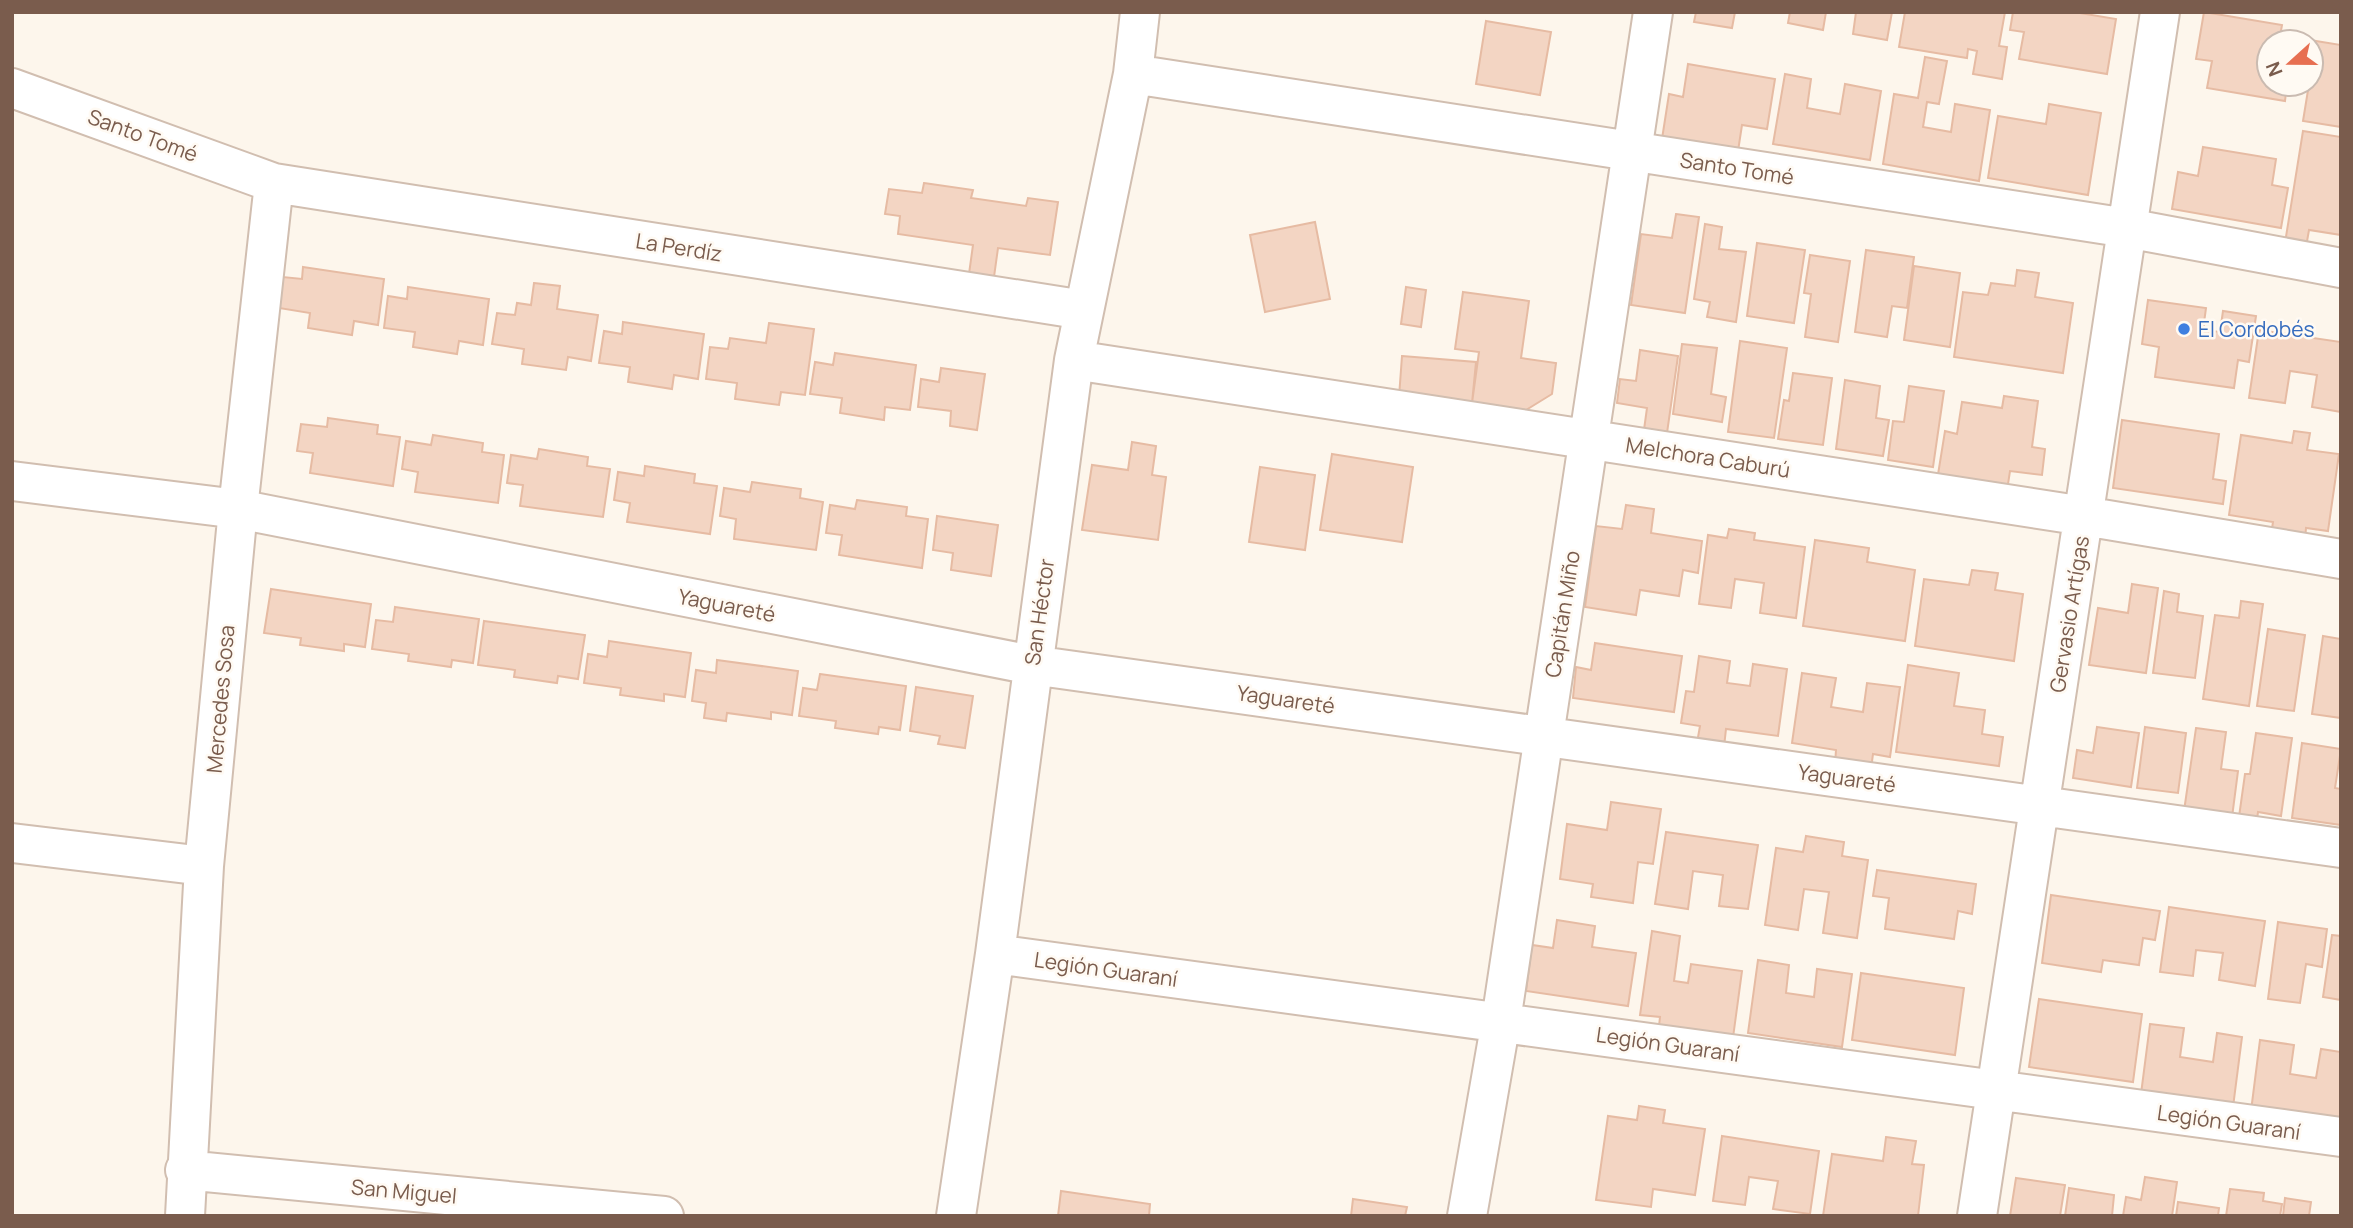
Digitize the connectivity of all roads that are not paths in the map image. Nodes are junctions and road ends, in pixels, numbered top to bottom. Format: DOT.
graph roads {
  1 [pos="1140,12"];
  2 [pos="1653,12"];
  3 [pos="2160,12"];
  4 [pos="1133,74"];
  5 [pos="12,88"];
  6 [pos="1632,152"];
  7 [pos="274,183"];
  8 [pos="2127,228"];
  9 [pos="2341,268"];
  10 [pos="1084,310"];
  11 [pos="1074,360"];
  12 [pos="1589,438"];
  13 [pos="12,481"];
  14 [pos="238,509"];
  15 [pos="2084,516"];
  16 [pos="2341,559"];
  17 [pos="1032,665"];
  18 [pos="1544,734"];
  19 [pos="2040,806"];
  20 [pos="12,843"];
  21 [pos="2341,848"];
  22 [pos="204,866"];
  23 [pos="995,954"];
  24 [pos="1501,1021"];
  25 [pos="1997,1091"];
  26 [pos="2341,1137"];
  27 [pos="185,1170"];
  28 [pos="185,1216"];
  29 [pos="664,1216"];
  30 [pos="956,1216"];
  31 [pos="1467,1216"];
  32 [pos="1977,1216"];
  1 -- 4 [label="street, San Héctor"];
  2 -- 6 [label="street, Capitán Miño"];
  3 -- 8 [label="street, Gervasio Artígas"];
  4 -- 6 [label="street, Santo Tomé"];
  4 -- 10 [label="street, San Héctor"];
  5 -- 7 [label="street, Santo Tomé"];
  6 -- 8 [label="street, Santo Tomé"];
  6 -- 12 [label="street, Capitán Miño"];
  7 -- 10 [label="street, La Perdíz"];
  7 -- 14 [label="street, Mercedes Sosa"];
  8 -- 9 [label="street, Santo Tomé"];
  8 -- 15 [label="street, Gervasio Artígas"];
  10 -- 11 [label="street, San Héctor"];
  11 -- 12 [label="street, Melchora Caburú"];
  11 -- 17 [label="street, San Héctor"];
  12 -- 15 [label="street, Melchora Caburú"];
  12 -- 18 [label="street, Capitán Miño"];
  13 -- 14 [label="street, Yaguareté"];
  14 -- 17 [label="street, Yaguareté"];
  14 -- 22 [label="street, Mercedes Sosa"];
  15 -- 16 [label="street, Melchora Caburú"];
  15 -- 19 [label="street, Gervasio Artígas"];
  17 -- 18 [label="street, Yaguareté"];
  17 -- 23 [label="street, San Héctor"];
  18 -- 19 [label="street, Yaguareté"];
  18 -- 24 [label="street, Capitán Miño"];
  19 -- 21 [label="street, Yaguareté"];
  19 -- 25 [label="street, Gervasio Artígas"];
  20 -- 22 [label="street"];
  22 -- 27 [label="street, Mercedes Sosa"];
  23 -- 24 [label="street, Legión Guaraní"];
  23 -- 30 [label="street, San Héctor"];
  24 -- 25 [label="street, Legión Guaraní"];
  24 -- 31 [label="street, Capitán Miño"];
  25 -- 26 [label="street, Legión Guaraní"];
  25 -- 32 [label="street, Gervasio Artígas"];
  27 -- 28 [label="street, Mercedes Sosa"];
  27 -- 29 [label="street, San Miguel"];
}
